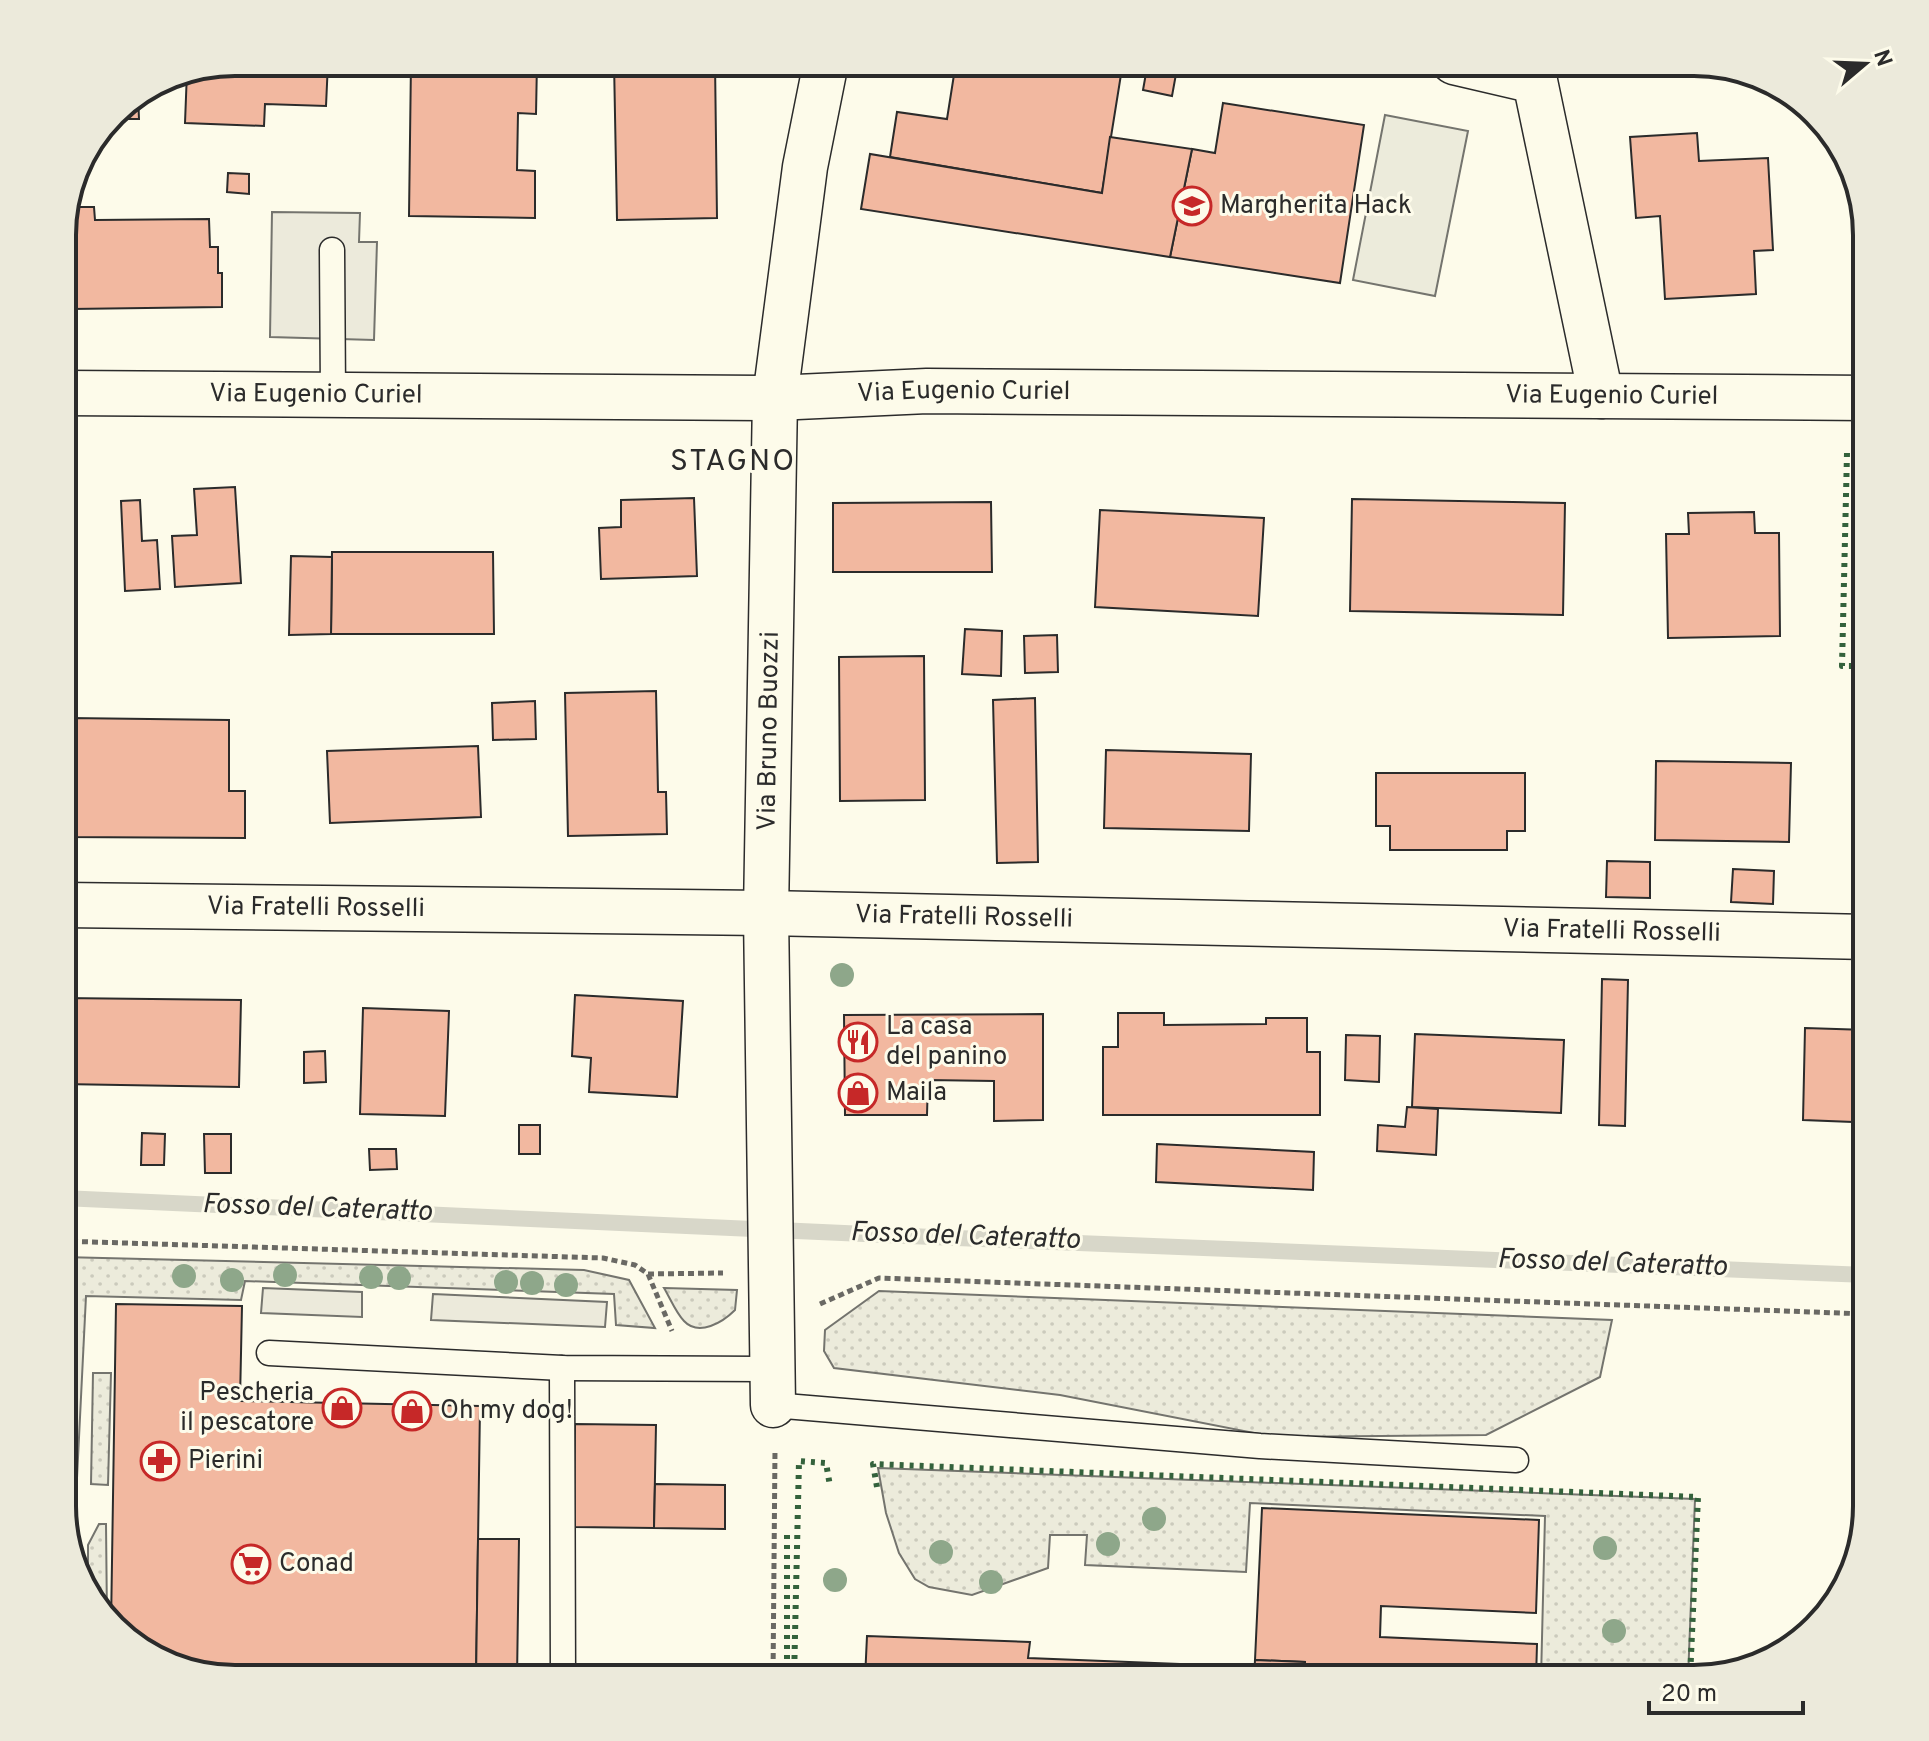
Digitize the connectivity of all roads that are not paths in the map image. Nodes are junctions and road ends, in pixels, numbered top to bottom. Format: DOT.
graph roads {
  1 [pos="823,76"];
  2 [pos="1514,76"];
  3 [pos="332,250"];
  4 [pos="76,393"];
  5 [pos="333,395"];
  6 [pos="1601,396"];
  7 [pos="775,398"];
  8 [pos="1853,398"];
  9 [pos="76,905"];
  10 [pos="766,913"];
  11 [pos="1853,937"];
  12 [pos="269,1353"];
  13 [pos="772,1367"];
  14 [pos="562,1368"];
  15 [pos="1516,1460"];
  16 [pos="563,1665"];
  1 -- 7 [label="street, Via Bruno Buozzi"];
  2 -- 6 [label="street"];
  3 -- 5 [label="lane"];
  4 -- 5 [label="street, Via Eugenio Curiel"];
  5 -- 7 [label="street, Via Eugenio Curiel"];
  6 -- 7 [label="street, Via Eugenio Curiel"];
  6 -- 8 [label="street, Via Eugenio Curiel"];
  7 -- 10 [label="street, Via Bruno Buozzi"];
  9 -- 10 [label="street, Via Fratelli Rosselli"];
  10 -- 11 [label="street, Via Fratelli Rosselli"];
  10 -- 13 [label="street, Via Bruno Buozzi"];
  12 -- 14 [label="lane"];
  13 -- 14 [label="lane"];
  13 -- 15 [label="lane"];
  14 -- 16 [label="lane"];
}
